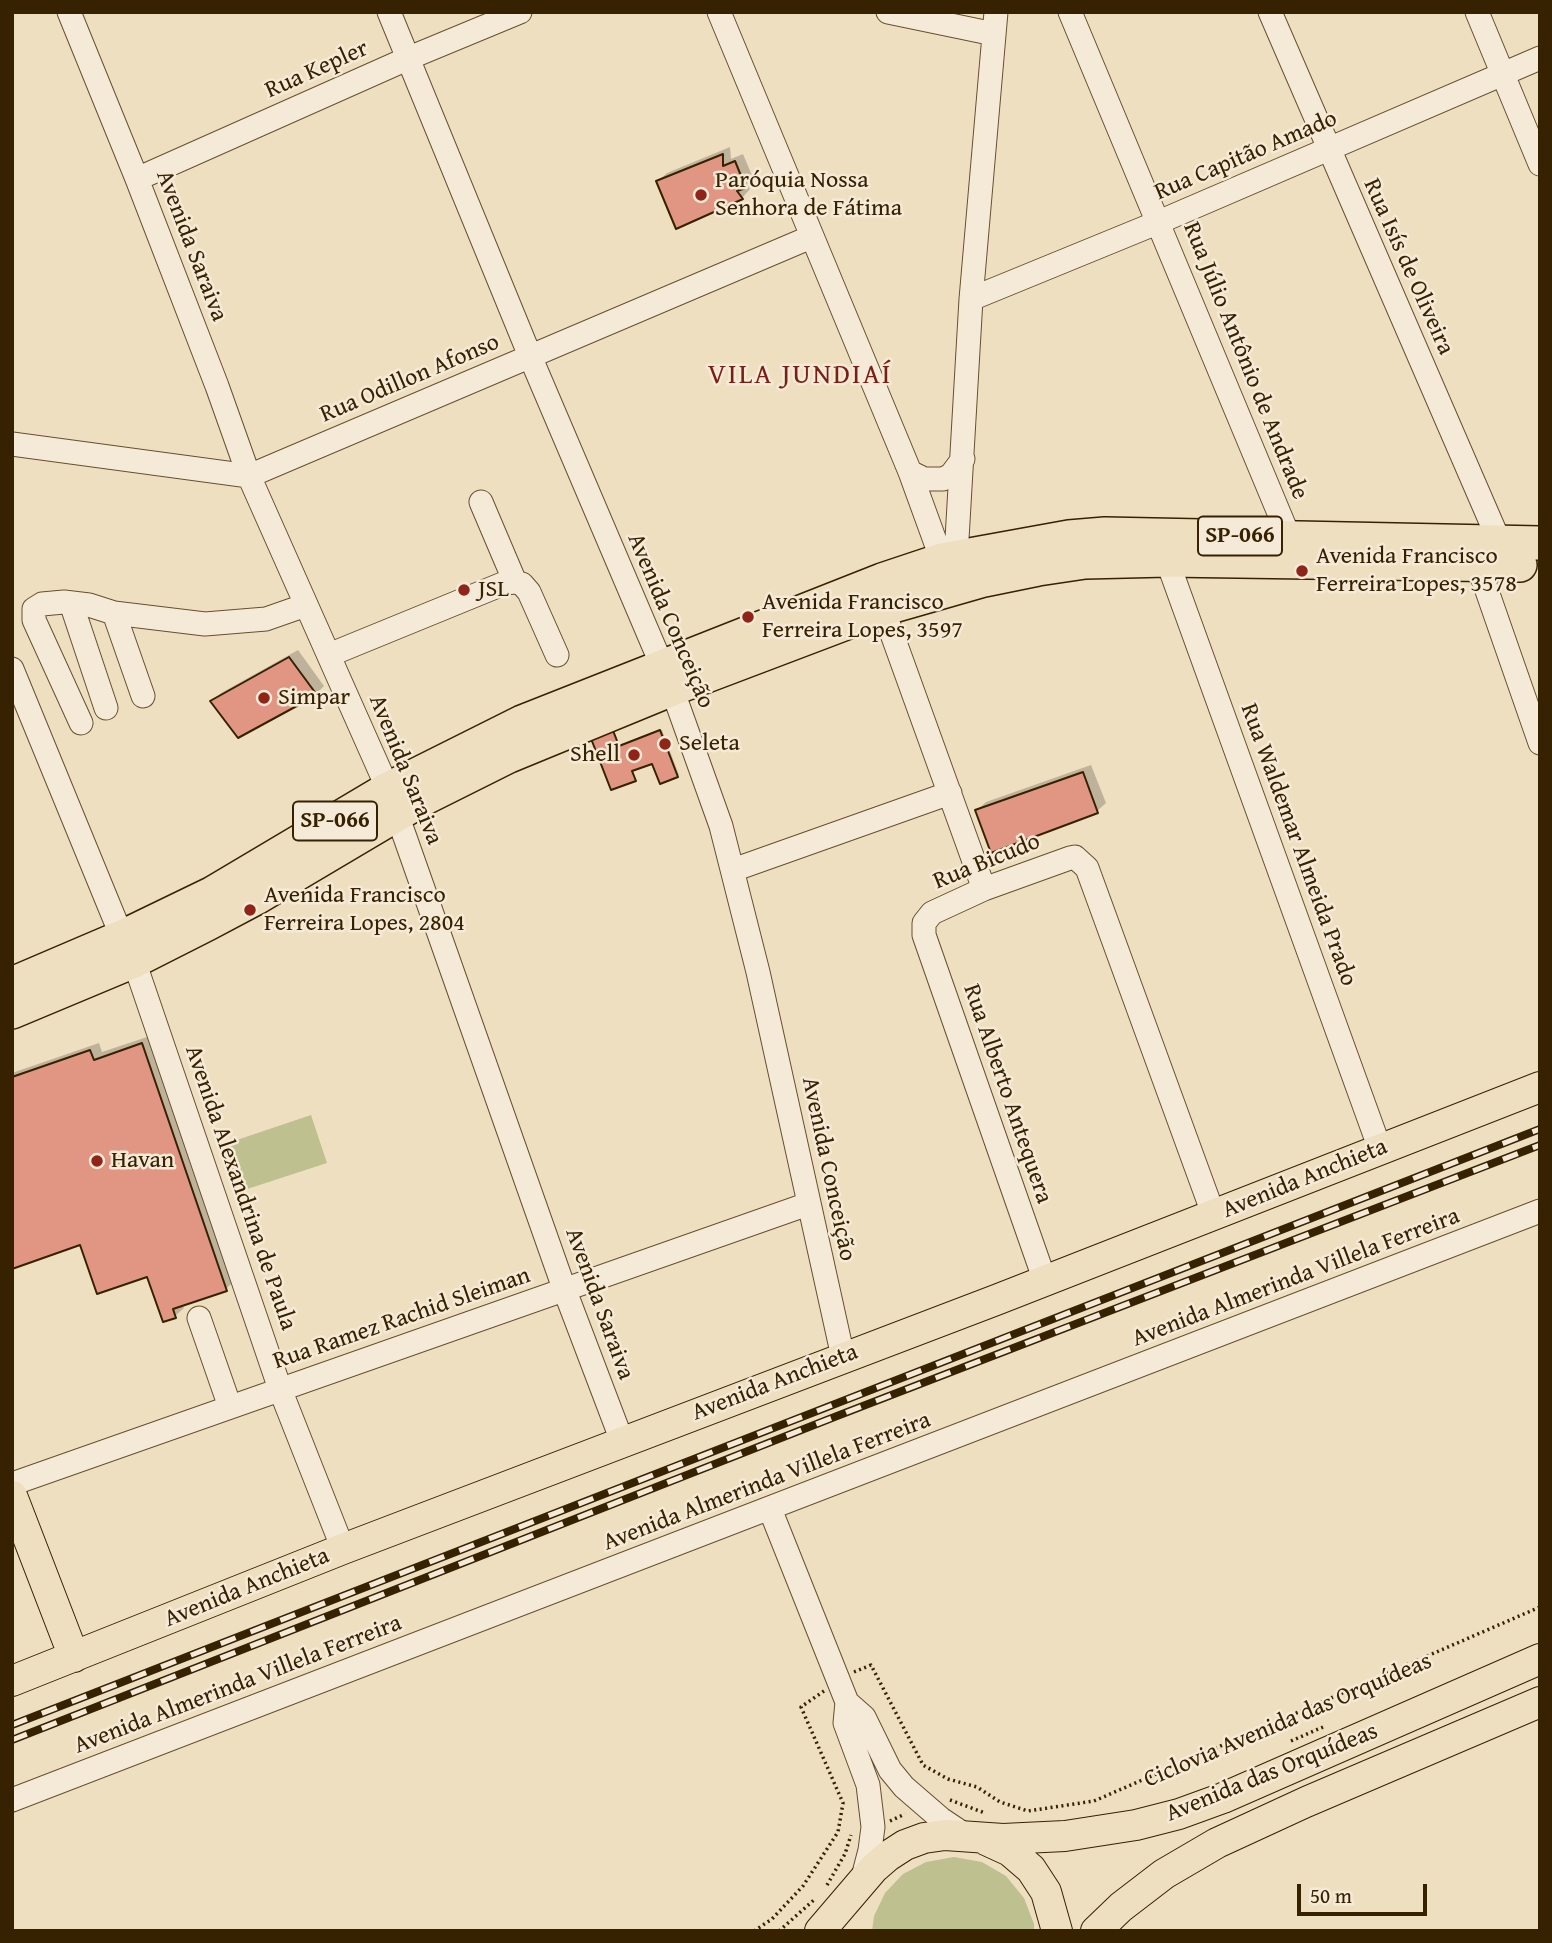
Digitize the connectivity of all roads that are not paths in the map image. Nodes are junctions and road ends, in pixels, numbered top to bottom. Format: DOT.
graph roads {
  1 [pos="69,12"];
  2 [pos="389,12"];
  3 [pos="520,12"];
  4 [pos="719,12"];
  5 [pos="888,12"];
  6 [pos="1070,12"];
  7 [pos="1270,12"];
  8 [pos="1477,12"];
  9 [pos="995,23"];
  10 [pos="409,58"];
  11 [pos="1540,58"];
  12 [pos="1503,73"];
  13 [pos="1329,149"];
  14 [pos="1540,164"];
  15 [pos="137,179"];
  16 [pos="1159,222"];
  17 [pos="811,237"];
  18 [pos="971,299"];
  19 [pos="530,356"];
  20 [pos="12,444"];
  21 [pos="963,459"];
  22 [pos="910,472"];
  23 [pos="249,476"];
  24 [pos="481,502"];
  25 [pos="1289,537"];
  26 [pos="1540,543"];
  27 [pos="1489,554"];
  28 [pos="949,558"];
  29 [pos="1167,559"];
  30 [pos="1540,565"];
  31 [pos="515,582"];
  32 [pos="71,603"];
  33 [pos="306,605"];
  34 [pos="883,609"];
  35 [pos="114,613"];
  36 [pos="329,655"];
  37 [pos="557,655"];
  38 [pos="12,669"];
  39 [pos="667,678"];
  40 [pos="143,696"];
  41 [pos="106,708"];
  42 [pos="81,723"];
  43 [pos="1540,743"];
  44 [pos="950,793"];
  45 [pos="393,802"];
  46 [pos="733,870"];
  47 [pos="984,889"];
  48 [pos="924,923"];
  49 [pos="128,949"];
  50 [pos="12,984"];
  51 [pos="12,1012"];
  52 [pos="1540,1087"];
  53 [pos="1380,1149"];
  54 [pos="808,1205"];
  55 [pos="1540,1211"];
  56 [pos="1214,1216"];
  57 [pos="1045,1281"];
  58 [pos="565,1291"];
  59 [pos="199,1318"];
  60 [pos="843,1357"];
  61 [pos="281,1389"];
  62 [pos="230,1407"];
  63 [pos="622,1441"];
  64 [pos="12,1484"];
  65 [pos="12,1496"];
  66 [pos="770,1509"];
  67 [pos="343,1549"];
  68 [pos="74,1657"];
  69 [pos="1540,1658"];
  70 [pos="12,1681"];
  71 [pos="846,1702"];
  72 [pos="1540,1702"];
  73 [pos="12,1800"];
  74 [pos="975,1829"];
  75 [pos="861,1885"];
  76 [pos="820,1931"];
  77 [pos="846,1931"];
  78 [pos="1057,1931"];
  79 [pos="1096,1931"];
  1 -- 15 [label="street, Avenida Saraiva"];
  2 -- 10 [label="street, Avenida Conceição"];
  3 -- 10 [label="street, Rua Kepler"];
  4 -- 17 [label="street"];
  5 -- 9 [label="street"];
  6 -- 16 [label="street, Rua Júlio Antônio de Andrade"];
  7 -- 13 [label="street, Rua Isís de Oliveira"];
  8 -- 12 [label="street"];
  9 -- 18 [label="street"];
  10 -- 15 [label="street, Rua Kepler"];
  10 -- 19 [label="street, Avenida Conceição"];
  11 -- 12 [label="street, Rua Capitão Amado"];
  12 -- 13 [label="street, Rua Capitão Amado"];
  12 -- 14 [label="street"];
  13 -- 16 [label="street, Rua Capitão Amado"];
  13 -- 27 [label="street, Rua Isís de Oliveira"];
  15 -- 23 [label="street, Avenida Saraiva"];
  16 -- 18 [label="street, Rua Capitão Amado"];
  16 -- 25 [label="street, Rua Júlio Antônio de Andrade"];
  17 -- 19 [label="street, Rua Odillon Afonso"];
  17 -- 22 [label="street"];
  18 -- 21 [label="street"];
  19 -- 23 [label="street, Rua Odillon Afonso"];
  19 -- 39 [label="street, Avenida Conceição"];
  20 -- 23 [label="street"];
  21 -- 22 [label="street"];
  21 -- 28 [label="street"];
  22 -- 28 [label="street"];
  23 -- 33 [label="street, Avenida Saraiva"];
  24 -- 31 [label="street"];
  25 -- 27 [label="highway, SP-066"];
  25 -- 28 [label="highway, SP-066"];
  26 -- 27 [label="highway, SP-066"];
  27 -- 29 [label="highway, SP-066"];
  27 -- 30 [label="highway, SP-066"];
  27 -- 43 [label="street, Rua Isís de Oliveira"];
  28 -- 34 [label="highway"];
  28 -- 39 [label="highway, SP-066"];
  29 -- 34 [label="highway, SP-066"];
  29 -- 53 [label="street, Rua Waldemar Almeida Prado"];
  31 -- 36 [label="street"];
  31 -- 37 [label="street"];
  32 -- 35 [label="street"];
  32 -- 41 [label="street"];
  32 -- 42 [label="street"];
  33 -- 35 [label="street"];
  33 -- 36 [label="street, Avenida Saraiva"];
  34 -- 39 [label="highway, SP-066"];
  34 -- 44 [label="street"];
  35 -- 40 [label="street"];
  36 -- 45 [label="street, Avenida Saraiva"];
  38 -- 49 [label="street, Avenida Alexandrina de Paula"];
  39 -- 45 [label="highway, SP-066"];
  39 -- 46 [label="street, Avenida Conceição"];
  44 -- 46 [label="street"];
  44 -- 47 [label="street"];
  45 -- 49 [label="highway, SP-066"];
  45 -- 58 [label="street, Avenida Saraiva"];
  46 -- 54 [label="street, Avenida Conceição"];
  47 -- 48 [label="street, Rua Bicudo"];
  47 -- 56 [label="street, Rua Bicudo"];
  48 -- 57 [label="street, Rua Alberto Antequera"];
  49 -- 50 [label="highway, SP-066"];
  49 -- 51 [label="highway, SP-066"];
  49 -- 61 [label="street, Avenida Alexandrina de Paula"];
  52 -- 53 [label="main road, Avenida Anchieta"];
  53 -- 56 [label="main road, Avenida Anchieta"];
  54 -- 58 [label="street, Rua Ramez Rachid Sleiman"];
  54 -- 60 [label="street, Avenida Conceição"];
  55 -- 66 [label="street, Avenida Almerinda Villela Ferreira"];
  56 -- 57 [label="main road, Avenida Anchieta"];
  57 -- 60 [label="main road, Avenida Anchieta"];
  58 -- 61 [label="street, Rua Ramez Rachid Sleiman"];
  58 -- 63 [label="street, Avenida Saraiva"];
  59 -- 62 [label="street"];
  60 -- 63 [label="main road, Avenida Anchieta"];
  61 -- 62 [label="street, Rua Ramez Rachid Sleiman"];
  61 -- 67 [label="street, Avenida Alexandrina de Paula"];
  62 -- 64 [label="street, Rua Ramez Rachid Sleiman"];
  63 -- 67 [label="main road, Avenida Anchieta"];
  65 -- 68 [label="main road"];
  66 -- 71 [label="street"];
  66 -- 73 [label="street, Avenida Almerinda Villela Ferreira"];
  67 -- 68 [label="main road, Avenida Anchieta"];
  68 -- 70 [label="main road, Avenida Anchieta"];
  69 -- 74 [label="main road, Avenida das Orquídeas"];
  71 -- 74 [label="street"];
  71 -- 75 [label="street"];
  72 -- 79 [label="main road, Avenida das Orquídeas"];
  74 -- 75 [label="main road, Avenida das Orquídeas"];
  74 -- 78 [label="main road"];
  75 -- 76 [label="main road, Avenida das Orquídeas"];
  75 -- 77 [label="main road"];
}
